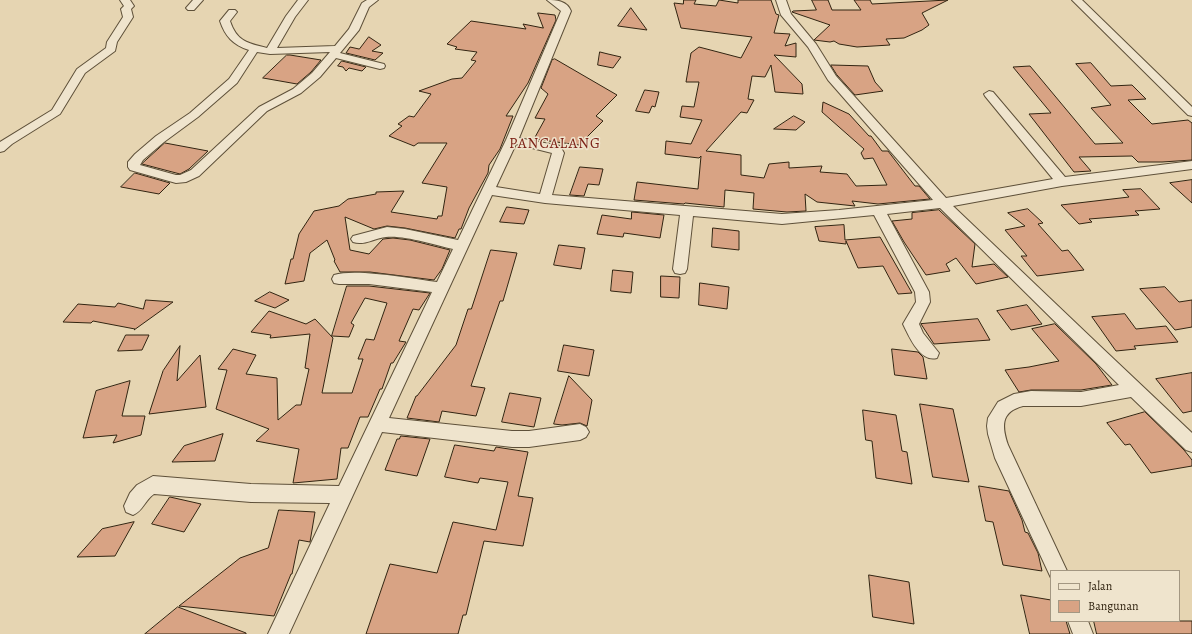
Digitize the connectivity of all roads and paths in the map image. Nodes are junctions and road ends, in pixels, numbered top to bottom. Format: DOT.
graph roads {
  1 [pos="125,0"];
  2 [pos="198,0"];
  3 [pos="303,0"];
  4 [pos="373,0"];
  5 [pos="552,0"];
  6 [pos="781,0"];
  7 [pos="1077,0"];
  8 [pos="191,8"];
  9 [pos="232,12"];
  10 [pos="255,48"];
  11 [pos="270,51"];
  12 [pos="336,52"];
  13 [pos="380,66"];
  14 [pos="989,94"];
  15 [pos="1192,113"];
  16 [pos="512,140"];
  17 [pos="0,148"];
  18 [pos="1192,165"];
  19 [pos="1062,182"];
  20 [pos="488,190"];
  21 [pos="545,199"];
  22 [pos="943,203"];
  23 [pos="878,210"];
  24 [pos="687,212"];
  25 [pos="358,239"];
  26 [pos="462,246"];
  27 [pos="680,269"];
  28 [pos="339,279"];
  29 [pos="442,288"];
  30 [pos="931,352"];
  31 [pos="1134,389"];
  32 [pos="378,424"];
  33 [pos="580,432"];
  34 [pos="1192,444"];
  35 [pos="344,495"];
  36 [pos="133,506"];
  37 [pos="1057,570"];
  38 [pos="1078,622"];
  39 [pos="278,634"];
  40 [pos="1083,634"];
  1 -- 17 [label="street"];
  2 -- 8 [label="street"];
  3 -- 11 [label="street"];
  4 -- 12 [label="street"];
  5 -- 16 [label="street"];
  6 -- 22 [label="street"];
  7 -- 15 [label="street"];
  9 -- 10 [label="street"];
  10 -- 11 [label="street"];
  10 -- 12 [label="street"];
  11 -- 12 [label="street"];
  12 -- 13 [label="street"];
  14 -- 19 [label="street"];
  16 -- 20 [label="street"];
  16 -- 21 [label="street"];
  18 -- 19 [label="street"];
  19 -- 22 [label="street"];
  20 -- 21 [label="street"];
  20 -- 26 [label="street"];
  21 -- 24 [label="street"];
  22 -- 23 [label="street"];
  22 -- 31 [label="street"];
  23 -- 24 [label="street"];
  23 -- 30 [label="street"];
  24 -- 27 [label="street"];
  25 -- 26 [label="street"];
  26 -- 29 [label="street"];
  28 -- 29 [label="street"];
  29 -- 32 [label="street"];
  31 -- 34 [label="street"];
  31 -- 37 [label="street"];
  32 -- 33 [label="street"];
  32 -- 35 [label="street"];
  35 -- 36 [label="street"];
  35 -- 39 [label="street"];
  38 -- 40 [label="street"];
}
